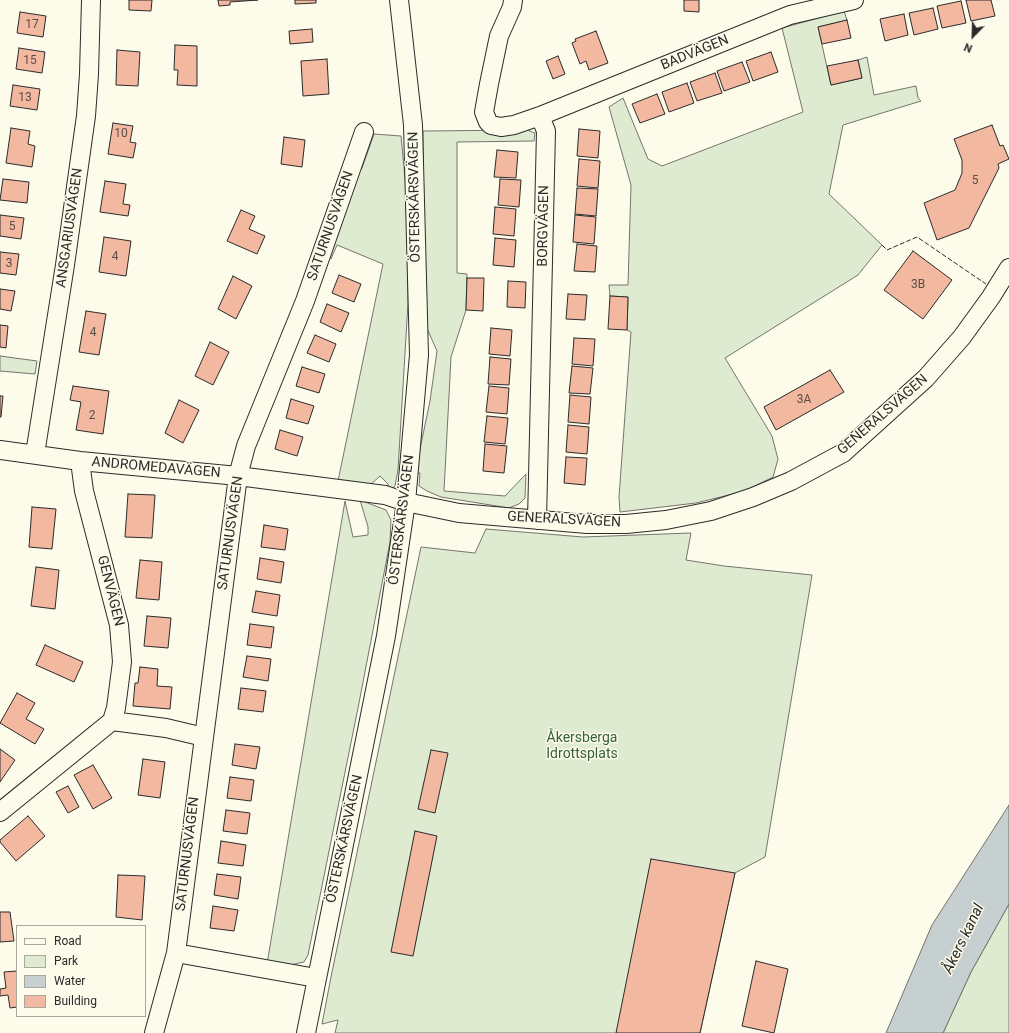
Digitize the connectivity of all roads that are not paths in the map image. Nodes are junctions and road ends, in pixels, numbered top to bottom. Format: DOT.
graph roads {
  1 [pos="91,0"];
  2 [pos="399,0"];
  3 [pos="513,0"];
  4 [pos="854,0"];
  5 [pos="790,8"];
  6 [pos="540,116"];
  7 [pos="364,132"];
  8 [pos="1009,268"];
  9 [pos="0,450"];
  10 [pos="34,454"];
  11 [pos="80,461"];
  12 [pos="238,476"];
  13 [pos="406,502"];
  14 [pos="537,520"];
  15 [pos="112,721"];
  16 [pos="204,737"];
  17 [pos="0,812"];
  18 [pos="176,953"];
  19 [pos="316,978"];
  20 [pos="154,1033"];
  21 [pos="306,1033"];
  1 -- 10 [label="street, ANSGARIUSVÄGEN"];
  2 -- 13 [label="street, ÖSTERSKÄRSVÄGEN"];
  3 -- 6 [label="street"];
  4 -- 5 [label="street, BADVÄGEN"];
  5 -- 6 [label="street, BADVÄGEN"];
  6 -- 14 [label="street, BORGVÄGEN"];
  7 -- 12 [label="street, SATURNUSVÄGEN"];
  8 -- 14 [label="street, GENERALSVÄGEN"];
  9 -- 10 [label="street, ANDROMEDAVÄGEN"];
  10 -- 11 [label="street, ANDROMEDAVÄGEN"];
  11 -- 12 [label="street, ANDROMEDAVÄGEN"];
  11 -- 15 [label="street, GENVÄGEN"];
  12 -- 13 [label="street, ANDROMEDAVÄGEN"];
  12 -- 16 [label="street, SATURNUSVÄGEN"];
  13 -- 14 [label="street, GENERALSVÄGEN"];
  13 -- 19 [label="street, ÖSTERSKÄRSVÄGEN"];
  15 -- 16 [label="street"];
  15 -- 17 [label="street"];
  16 -- 18 [label="street, SATURNUSVÄGEN"];
  18 -- 19 [label="street"];
  18 -- 20 [label="street, SATURNUSVÄGEN"];
  19 -- 21 [label="street, ÖSTERSKÄRSVÄGEN"];
}
